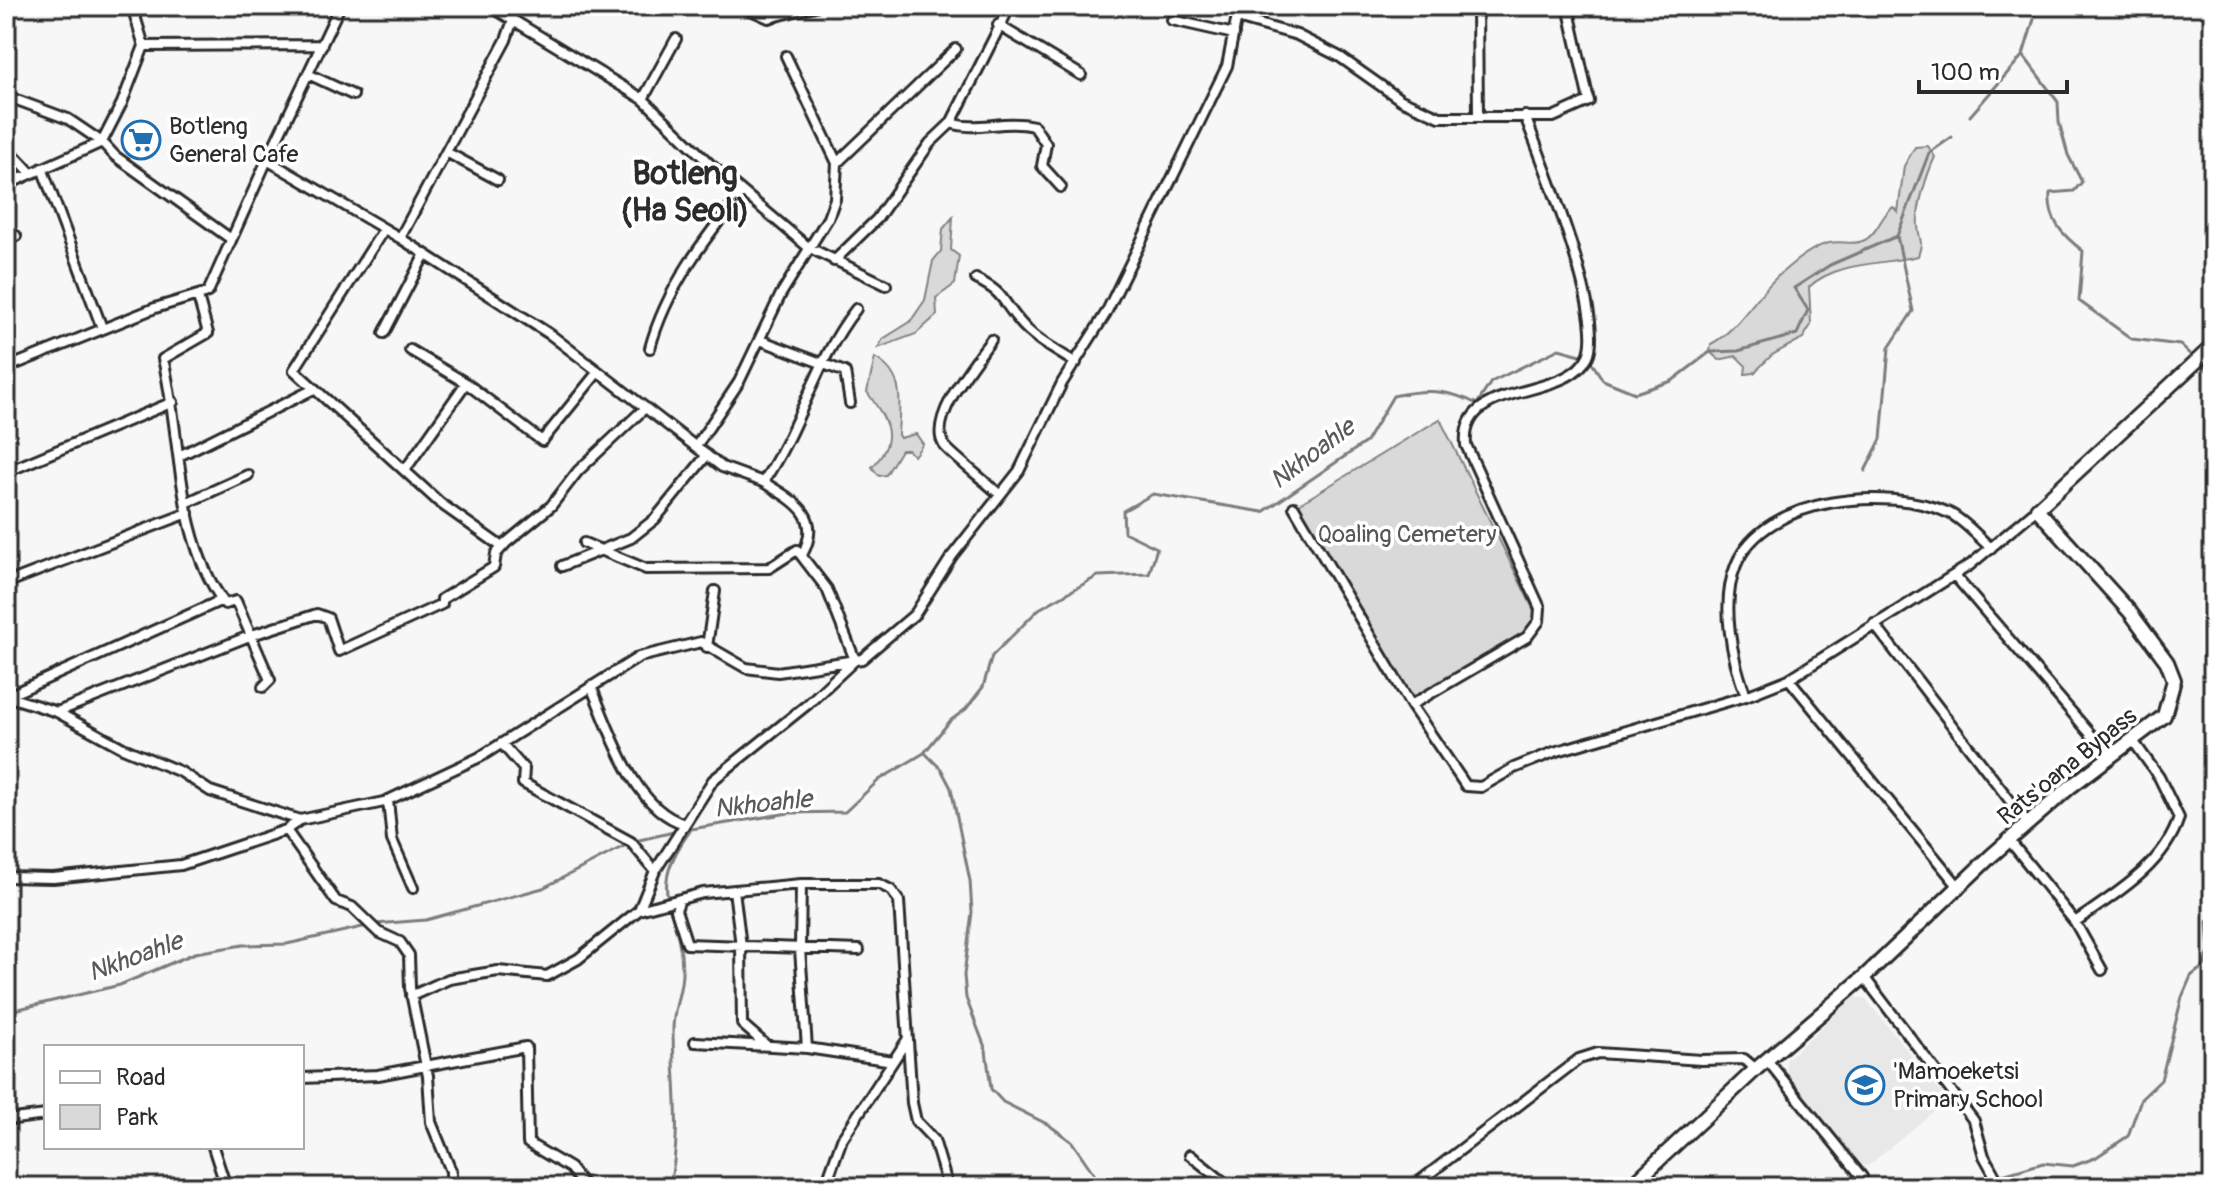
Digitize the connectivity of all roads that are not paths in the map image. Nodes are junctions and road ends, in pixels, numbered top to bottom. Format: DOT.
graph roads {
  1 [pos="132,6"];
  2 [pos="340,6"];
  3 [pos="490,6"];
  4 [pos="815,6"];
  5 [pos="1010,6"];
  6 [pos="1239,6"];
  7 [pos="1477,6"];
  8 [pos="1568,6"];
  9 [pos="746,7"];
  10 [pos="1237,18"];
  11 [pos="513,20"];
  12 [pos="1172,20"];
  13 [pos="998,25"];
  14 [pos="1234,34"];
  15 [pos="676,39"];
  16 [pos="322,45"];
  17 [pos="144,46"];
  18 [pos="956,49"];
  19 [pos="786,56"];
  20 [pos="308,74"];
  21 [pos="1081,75"];
  22 [pos="353,95"];
  23 [pos="6,96"];
  24 [pos="643,99"];
  25 [pos="1478,116"];
  26 [pos="1525,116"];
  27 [pos="951,123"];
  28 [pos="102,142"];
  29 [pos="448,153"];
  30 [pos="6,155"];
  31 [pos="267,160"];
  32 [pos="837,163"];
  33 [pos="42,168"];
  34 [pos="31,173"];
  35 [pos="498,180"];
  36 [pos="6,185"];
  37 [pos="1061,187"];
  38 [pos="742,192"];
  39 [pos="384,229"];
  40 [pos="16,236"];
  41 [pos="400,238"];
  42 [pos="231,239"];
  43 [pos="6,241"];
  44 [pos="808,247"];
  45 [pos="425,254"];
  46 [pos="834,261"];
  47 [pos="976,279"];
  48 [pos="886,285"];
  49 [pos="198,297"];
  50 [pos="856,309"];
  51 [pos="102,328"];
  52 [pos="384,333"];
  53 [pos="760,340"];
  54 [pos="991,340"];
  55 [pos="2213,346"];
  56 [pos="650,348"];
  57 [pos="410,350"];
  58 [pos="822,362"];
  59 [pos="1076,363"];
  60 [pos="6,368"];
  61 [pos="597,373"];
  62 [pos="466,383"];
  63 [pos="314,389"];
  64 [pos="173,402"];
  65 [pos="850,403"];
  66 [pos="645,408"];
  67 [pos="697,445"];
  68 [pos="707,455"];
  69 [pos="179,456"];
  70 [pos="405,470"];
  71 [pos="6,472"];
  72 [pos="248,475"];
  73 [pos="763,482"];
  74 [pos="1000,495"];
  75 [pos="1294,507"];
  76 [pos="187,508"];
  77 [pos="2037,509"];
  78 [pos="584,543"];
  79 [pos="502,547"];
  80 [pos="1991,548"];
  81 [pos="598,550"];
  82 [pos="802,555"];
  83 [pos="562,566"];
  84 [pos="1954,575"];
  85 [pos="6,583"];
  86 [pos="715,591"];
  87 [pos="222,600"];
  88 [pos="1874,624"];
  89 [pos="252,635"];
  90 [pos="707,647"];
  91 [pos="855,660"];
  92 [pos="1789,679"];
  93 [pos="591,686"];
  94 [pos="263,687"];
  95 [pos="7,695"];
  96 [pos="1746,696"];
  97 [pos="1411,705"];
  98 [pos="57,712"];
  99 [pos="2134,742"];
  100 [pos="502,744"];
  101 [pos="2111,758"];
  102 [pos="388,800"];
  103 [pos="300,820"];
  104 [pos="685,824"];
  105 [pos="2028,824"];
  106 [pos="286,830"];
  107 [pos="2009,840"];
  108 [pos="655,871"];
  109 [pos="6,877"];
  110 [pos="801,884"];
  111 [pos="1959,887"];
  112 [pos="413,888"];
  113 [pos="734,890"];
  114 [pos="680,899"];
  115 [pos="639,910"];
  116 [pos="2075,922"];
  117 [pos="741,946"];
  118 [pos="800,949"];
  119 [pos="859,950"];
  120 [pos="2102,970"];
  121 [pos="1864,977"];
  122 [pos="411,996"];
  123 [pos="907,1040"];
  124 [pos="695,1042"];
  125 [pos="766,1045"];
  126 [pos="807,1048"];
  127 [pos="893,1061"];
  128 [pos="1761,1064"];
  129 [pos="426,1066"];
  130 [pos="304,1078"];
  131 [pos="44,1115"];
  132 [pos="6,1120"];
  133 [pos="214,1149"];
  134 [pos="1190,1155"];
  135 [pos="451,1185"];
  136 [pos="1639,1185"];
  137 [pos="828,1186"];
  138 [pos="226,1187"];
  139 [pos="585,1187"];
  140 [pos="948,1187"];
  141 [pos="1230,1187"];
  142 [pos="1412,1187"];
  143 [pos="1852,1187"];
  144 [pos="2001,1187"];
  1 -- 17 [label="street"];
  2 -- 16 [label="street"];
  3 -- 11 [label="street"];
  4 -- 9 [label="street"];
  5 -- 13 [label="street"];
  6 -- 10 [label="street"];
  7 -- 25 [label="street"];
  8 -- 26 [label="street"];
  10 -- 14 [label="street"];
  10 -- 25 [label="street"];
  11 -- 24 [label="street"];
  11 -- 29 [label="street"];
  12 -- 14 [label="street"];
  13 -- 21 [label="street"];
  13 -- 27 [label="street"];
  14 -- 59 [label="street"];
  15 -- 24 [label="street"];
  16 -- 17 [label="street"];
  16 -- 20 [label="street"];
  17 -- 28 [label="street"];
  18 -- 32 [label="street"];
  19 -- 32 [label="street"];
  20 -- 22 [label="street"];
  20 -- 31 [label="street"];
  23 -- 28 [label="street"];
  24 -- 38 [label="street"];
  25 -- 26 [label="street"];
  26 -- 97 [label="street"];
  27 -- 37 [label="street"];
  27 -- 46 [label="street"];
  28 -- 33 [label="street"];
  28 -- 42 [label="street"];
  29 -- 35 [label="street"];
  29 -- 41 [label="street"];
  30 -- 34 [label="street"];
  31 -- 39 [label="street"];
  31 -- 42 [label="street"];
  32 -- 44 [label="street"];
  33 -- 34 [label="street"];
  33 -- 51 [label="street"];
  34 -- 36 [label="street"];
  38 -- 44 [label="street"];
  38 -- 56 [label="street"];
  39 -- 41 [label="street"];
  39 -- 63 [label="street"];
  40 -- 43 [label="street"];
  41 -- 45 [label="street"];
  42 -- 49 [label="street"];
  44 -- 46 [label="street"];
  44 -- 53 [label="street"];
  45 -- 52 [label="street"];
  45 -- 61 [label="street"];
  46 -- 48 [label="street"];
  47 -- 59 [label="street"];
  49 -- 51 [label="street"];
  49 -- 64 [label="street"];
  50 -- 58 [label="street"];
  51 -- 60 [label="street"];
  53 -- 58 [label="street"];
  53 -- 67 [label="street"];
  54 -- 74 [label="street"];
  55 -- 77 [label="street"];
  57 -- 62 [label="street"];
  58 -- 65 [label="street"];
  58 -- 73 [label="street"];
  59 -- 74 [label="street"];
  61 -- 62 [label="street"];
  61 -- 66 [label="street"];
  62 -- 70 [label="street"];
  63 -- 69 [label="street"];
  63 -- 70 [label="street"];
  64 -- 69 [label="street"];
  64 -- 71 [label="street"];
  66 -- 67 [label="street"];
  66 -- 79 [label="street"];
  67 -- 68 [label="street"];
  68 -- 73 [label="street"];
  68 -- 81 [label="street"];
  69 -- 76 [label="street"];
  70 -- 79 [label="street"];
  72 -- 76 [label="street"];
  73 -- 82 [label="street"];
  74 -- 91 [label="street"];
  75 -- 97 [label="street"];
  76 -- 85 [label="street"];
  76 -- 87 [label="street"];
  77 -- 80 [label="street"];
  77 -- 99 [label="street, Rats'oana Bypass"];
  78 -- 81 [label="street"];
  79 -- 89 [label="street"];
  80 -- 84 [label="street"];
  80 -- 96 [label="street"];
  81 -- 82 [label="street"];
  81 -- 83 [label="street"];
  82 -- 91 [label="street"];
  84 -- 88 [label="street"];
  84 -- 101 [label="street"];
  86 -- 90 [label="street"];
  87 -- 89 [label="street"];
  87 -- 95 [label="street"];
  88 -- 92 [label="street"];
  88 -- 105 [label="street"];
  89 -- 94 [label="street"];
  89 -- 98 [label="street"];
  90 -- 91 [label="street"];
  90 -- 93 [label="street"];
  91 -- 104 [label="street"];
  92 -- 96 [label="street"];
  92 -- 111 [label="street"];
  93 -- 100 [label="street"];
  93 -- 104 [label="street"];
  95 -- 98 [label="street"];
  96 -- 97 [label="street"];
  98 -- 103 [label="street"];
  99 -- 101 [label="street, Rats'oana Bypass"];
  99 -- 116 [label="street"];
  100 -- 102 [label="street"];
  100 -- 108 [label="street"];
  101 -- 105 [label="street, Rats'oana Bypass"];
  102 -- 103 [label="street"];
  102 -- 112 [label="street"];
  103 -- 106 [label="street"];
  104 -- 108 [label="street"];
  105 -- 107 [label="street, Rats'oana Bypass"];
  106 -- 109 [label="street"];
  106 -- 122 [label="street"];
  107 -- 111 [label="street, Rats'oana Bypass"];
  107 -- 116 [label="street"];
  108 -- 115 [label="street"];
  110 -- 113 [label="street"];
  110 -- 118 [label="street"];
  110 -- 123 [label="street"];
  111 -- 121 [label="street, Rats'oana Bypass"];
  113 -- 114 [label="street"];
  113 -- 117 [label="street"];
  114 -- 115 [label="street"];
  114 -- 117 [label="street"];
  115 -- 122 [label="street"];
  116 -- 120 [label="street"];
  117 -- 118 [label="street"];
  117 -- 125 [label="street"];
  118 -- 119 [label="street"];
  118 -- 126 [label="street"];
  121 -- 128 [label="street, Rats'oana Bypass"];
  121 -- 144 [label="street"];
  122 -- 129 [label="street"];
  123 -- 127 [label="street"];
  123 -- 140 [label="street"];
  124 -- 125 [label="street"];
  125 -- 126 [label="street"];
  126 -- 127 [label="street"];
  127 -- 137 [label="street"];
  128 -- 136 [label="street, Rats'oana Bypass"];
  128 -- 142 [label="street"];
  128 -- 143 [label="street"];
  129 -- 130 [label="street"];
  129 -- 135 [label="street"];
  129 -- 139 [label="street"];
  131 -- 132 [label="street"];
  133 -- 138 [label="street"];
  134 -- 141 [label="street"];
}
